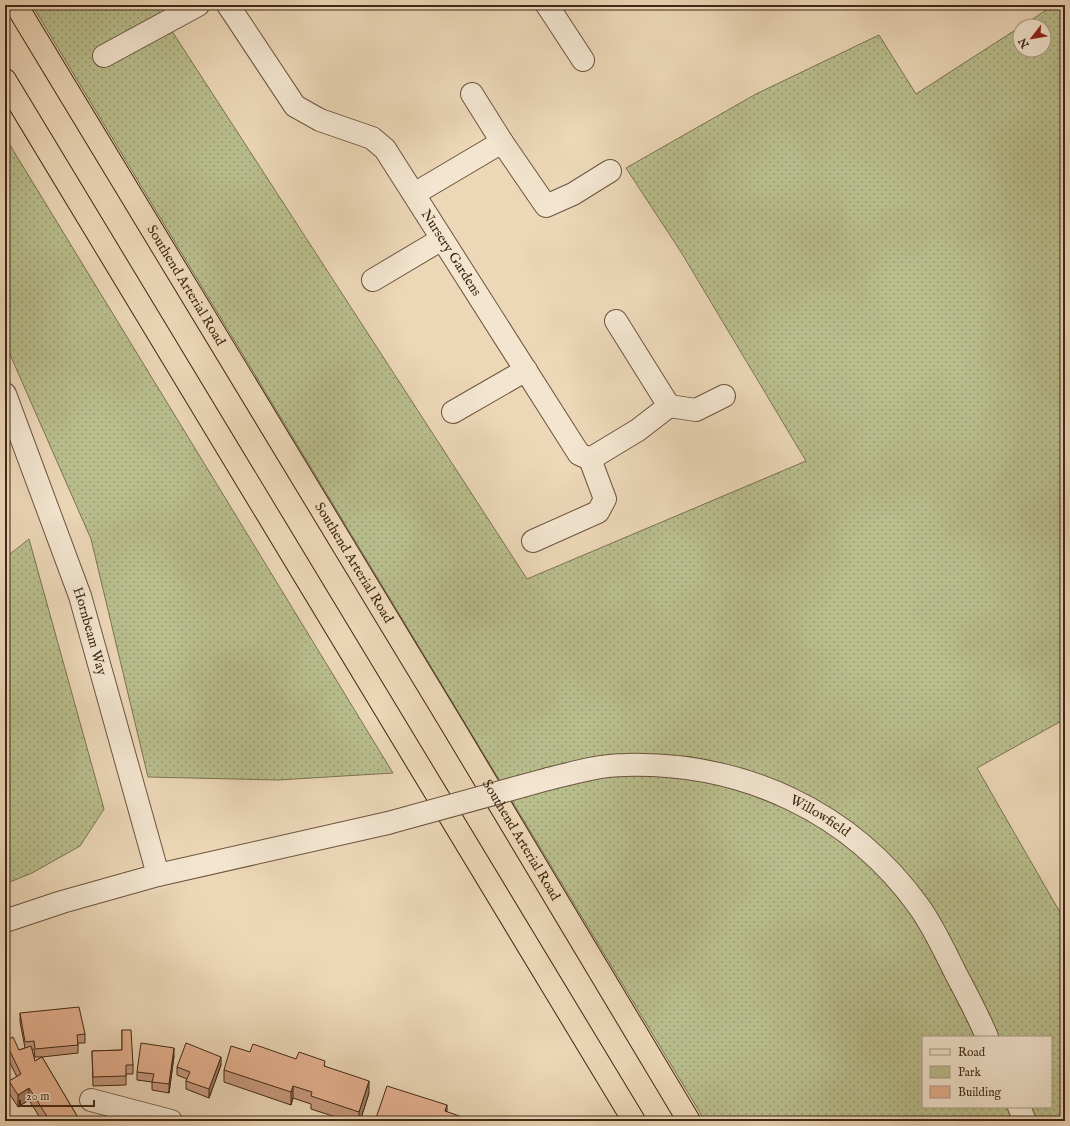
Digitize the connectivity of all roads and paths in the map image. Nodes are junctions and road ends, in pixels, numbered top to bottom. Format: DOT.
graph roads {
  1 [pos="16,5"];
  2 [pos="198,5"];
  3 [pos="228,5"];
  4 [pos="547,5"];
  5 [pos="104,56"];
  6 [pos="583,60"];
  7 [pos="5,80"];
  8 [pos="472,94"];
  9 [pos="502,142"];
  10 [pos="610,171"];
  11 [pos="414,194"];
  12 [pos="442,239"];
  13 [pos="373,280"];
  14 [pos="616,321"];
  15 [pos="526,370"];
  16 [pos="5,394"];
  17 [pos="724,396"];
  18 [pos="669,406"];
  19 [pos="453,412"];
  20 [pos="590,459"];
  21 [pos="533,541"];
  22 [pos="158,875"];
  23 [pos="5,922"];
  24 [pos="987,1036"];
  25 [pos="91,1100"];
  26 [pos="1018,1108"];
  27 [pos="121,1114"];
  28 [pos="171,1121"];
  29 [pos="634,1121"];
  30 [pos="689,1121"];
  31 [pos="1025,1121"];
  1 -- 30 [label="highway, Southend Arterial Road"];
  2 -- 5 [label="street"];
  3 -- 11 [label="street, Nursery Gardens"];
  4 -- 6 [label="street"];
  7 -- 29 [label="highway"];
  8 -- 9 [label="street"];
  9 -- 10 [label="street"];
  9 -- 11 [label="street"];
  11 -- 12 [label="street, Nursery Gardens"];
  12 -- 13 [label="street"];
  12 -- 15 [label="street, Nursery Gardens"];
  14 -- 18 [label="street"];
  15 -- 19 [label="street"];
  15 -- 20 [label="street, Nursery Gardens"];
  16 -- 22 [label="street, Hornbeam Way"];
  17 -- 18 [label="street"];
  18 -- 20 [label="street"];
  20 -- 21 [label="street"];
  22 -- 23 [label="street, Willowfield"];
  22 -- 24 [label="street, Willowfield, bridge"];
  25 -- 27 [label="street"];
  26 -- 31 [label="street"];
  27 -- 28 [label="street"];
}
